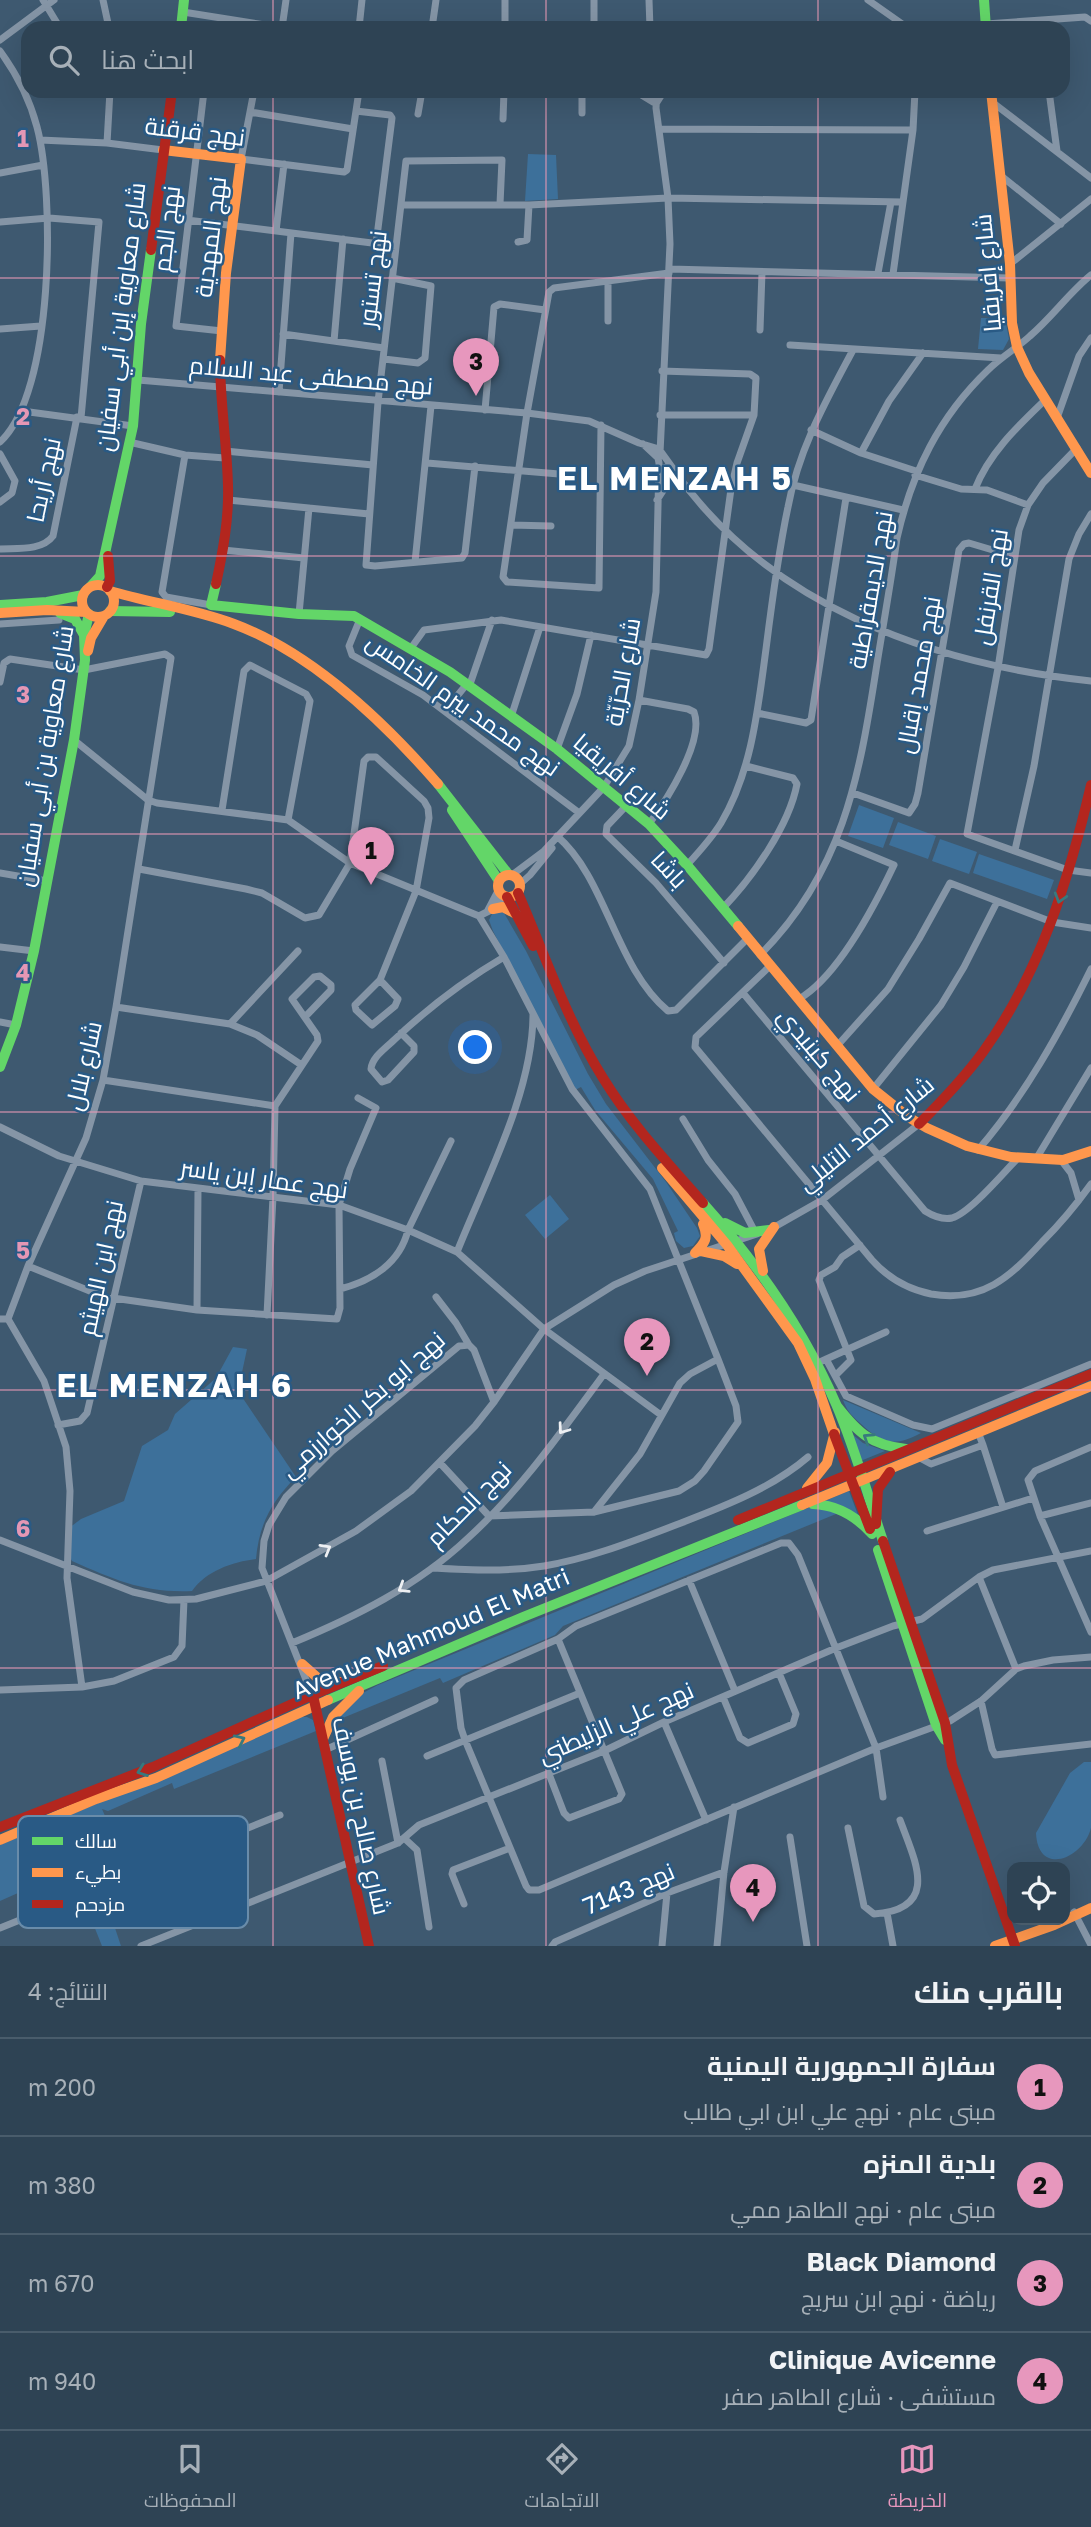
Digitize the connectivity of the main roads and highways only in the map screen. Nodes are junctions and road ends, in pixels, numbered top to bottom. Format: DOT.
graph roads {
  1 [pos="184,0"];
  2 [pos="984,3"];
  3 [pos="182,21"];
  4 [pos="986,21"];
  5 [pos="171,98"];
  6 [pos="991,98"];
  7 [pos="163,150"];
  8 [pos="241,159"];
  9 [pos="1091,473"];
  10 [pos="108,547"];
  11 [pos="108,589"];
  12 [pos="87,591"];
  13 [pos="0,605"];
  14 [pos="211,605"];
  15 [pos="47,610"];
  16 [pos="0,613"];
  17 [pos="88,613"];
  18 [pos="107,613"];
  19 [pos="84,635"];
  20 [pos="85,665"];
  21 [pos="1091,785"];
  22 [pos="508,886"];
  23 [pos="486,913"];
  24 [pos="517,914"];
  25 [pos="0,1067"];
  26 [pos="919,1124"];
  27 [pos="1091,1151"];
  28 [pos="697,1212"];
  29 [pos="710,1212"];
  30 [pos="732,1244"];
  31 [pos="743,1269"];
  32 [pos="766,1281"];
  33 [pos="1091,1374"];
  34 [pos="1091,1386"];
  35 [pos="836,1406"];
  36 [pos="835,1432"];
  37 [pos="911,1449"];
  38 [pos="893,1469"];
  39 [pos="855,1478"];
  40 [pos="796,1496"];
  41 [pos="805,1505"];
  42 [pos="874,1529"];
  43 [pos="302,1664"];
  44 [pos="345,1682"];
  45 [pos="371,1682"];
  46 [pos="314,1700"];
  47 [pos="298,1713"];
  48 [pos="319,1721"];
  49 [pos="324,1745"];
  50 [pos="26,1816"];
  51 [pos="56,1816"];
  52 [pos="18,1819"];
  53 [pos="0,1827"];
  54 [pos="18,1832"];
  55 [pos="0,1840"];
  56 [pos="1091,1905"];
  57 [pos="1071,1915"];
  58 [pos="1050,1925"];
  59 [pos="1040,1930"];
  60 [pos="1014,1943"];
  61 [pos="369,1946"];
  62 [pos="995,1946"];
  1 -- 3 [label="main road"];
  2 -- 4 [label="main road"];
  5 -- 7 [label="main road, شارع معاوية إبن أبي سفيان"];
  6 -- 9 [label="main road, شارع إفريقيا"];
  7 -- 8 [label="main road, نهج قرقنة"];
  7 -- 10 [label="main road, شارع معاوية إبن أبي سفيان"];
  8 -- 14 [label="main road, نهج المهدية"];
  10 -- 11 [label="main road, شارع معاوية إبن أبي سفيان"];
  10 -- 12 [label="main road, شارع معاوية إبن أبي سفيان"];
  11 -- 12 [label="main road"];
  11 -- 18 [label="main road, شارع معاوية إبن أبي سفيان"];
  11 -- 22 [label="main road"];
  12 -- 13 [label="main road"];
  12 -- 17 [label="main road"];
  14 -- 26 [label="main road, شارع أفريقيا"];
  15 -- 16 [label="main road"];
  15 -- 17 [label="main road"];
  15 -- 19 [label="main road"];
  17 -- 18 [label="main road"];
  17 -- 19 [label="main road, شارع معاوية بن أبي سفيان"];
  18 -- 20 [label="main road, شارع معاوية إبن أبي سفيان"];
  18 -- 22 [label="main road"];
  19 -- 20 [label="main road, شارع معاوية بن أبي سفيان"];
  20 -- 25 [label="main road, شارع معاوية بن أبي سفيان"];
  21 -- 26 [label="main road, شارع أحمد التليلي, one-way"];
  22 -- 24 [label="main road"];
  22 -- 29 [label="main road"];
  23 -- 24 [label="main road"];
  24 -- 28 [label="main road"];
  26 -- 27 [label="main road"];
  28 -- 30 [label="main road"];
  28 -- 31 [label="main road"];
  29 -- 30 [label="main road"];
  29 -- 32 [label="main road"];
  30 -- 31 [label="main road"];
  30 -- 32 [label="main road"];
  31 -- 36 [label="main road"];
  32 -- 35 [label="main road"];
  33 -- 37 [label="main road"];
  34 -- 38 [label="main road"];
  37 -- 35 [label="main road, one-way"];
  35 -- 39 [label="main road"];
  36 -- 39 [label="main road"];
  36 -- 40 [label="main road"];
  37 -- 39 [label="main road"];
  38 -- 39 [label="main road"];
  38 -- 42 [label="main road"];
  39 -- 40 [label="main road, Avenue Mahmoud El Matri"];
  39 -- 41 [label="main road, Avenue Mahmoud El Matri"];
  39 -- 42 [label="main road"];
  40 -- 44 [label="main road, Avenue Mahmoud El Matri"];
  41 -- 42 [label="main road"];
  41 -- 45 [label="main road, Avenue Mahmoud El Matri"];
  42 -- 60 [label="main road"];
  43 -- 44 [label="main road"];
  44 -- 46 [label="main road, Avenue Mahmoud El Matri"];
  45 -- 46 [label="main road, Avenue Mahmoud El Matri"];
  45 -- 49 [label="main road"];
  46 -- 47 [label="main road, Avenue Mahmoud El Matri"];
  46 -- 48 [label="main road, شارع صالح بن يوسف"];
  46 -- 50 [label="main road, Avenue Mahmoud El Matri, one-way"];
  47 -- 48 [label="main road"];
  51 -- 47 [label="main road, Avenue Mahmoud El Matri, one-way"];
  48 -- 49 [label="main road, شارع صالح بن يوسف"];
  49 -- 61 [label="main road, شارع صالح بن يوسف"];
  52 -- 53 [label="main road, Avenue Mahmoud El Matri, one-way"];
  55 -- 54 [label="main road, Avenue Mahmoud El Matri, one-way"];
  56 -- 57 [label="main road"];
  57 -- 59 [label="main road"];
  58 -- 59 [label="main road"];
  59 -- 60 [label="main road"];
  60 -- 62 [label="main road"];
}
